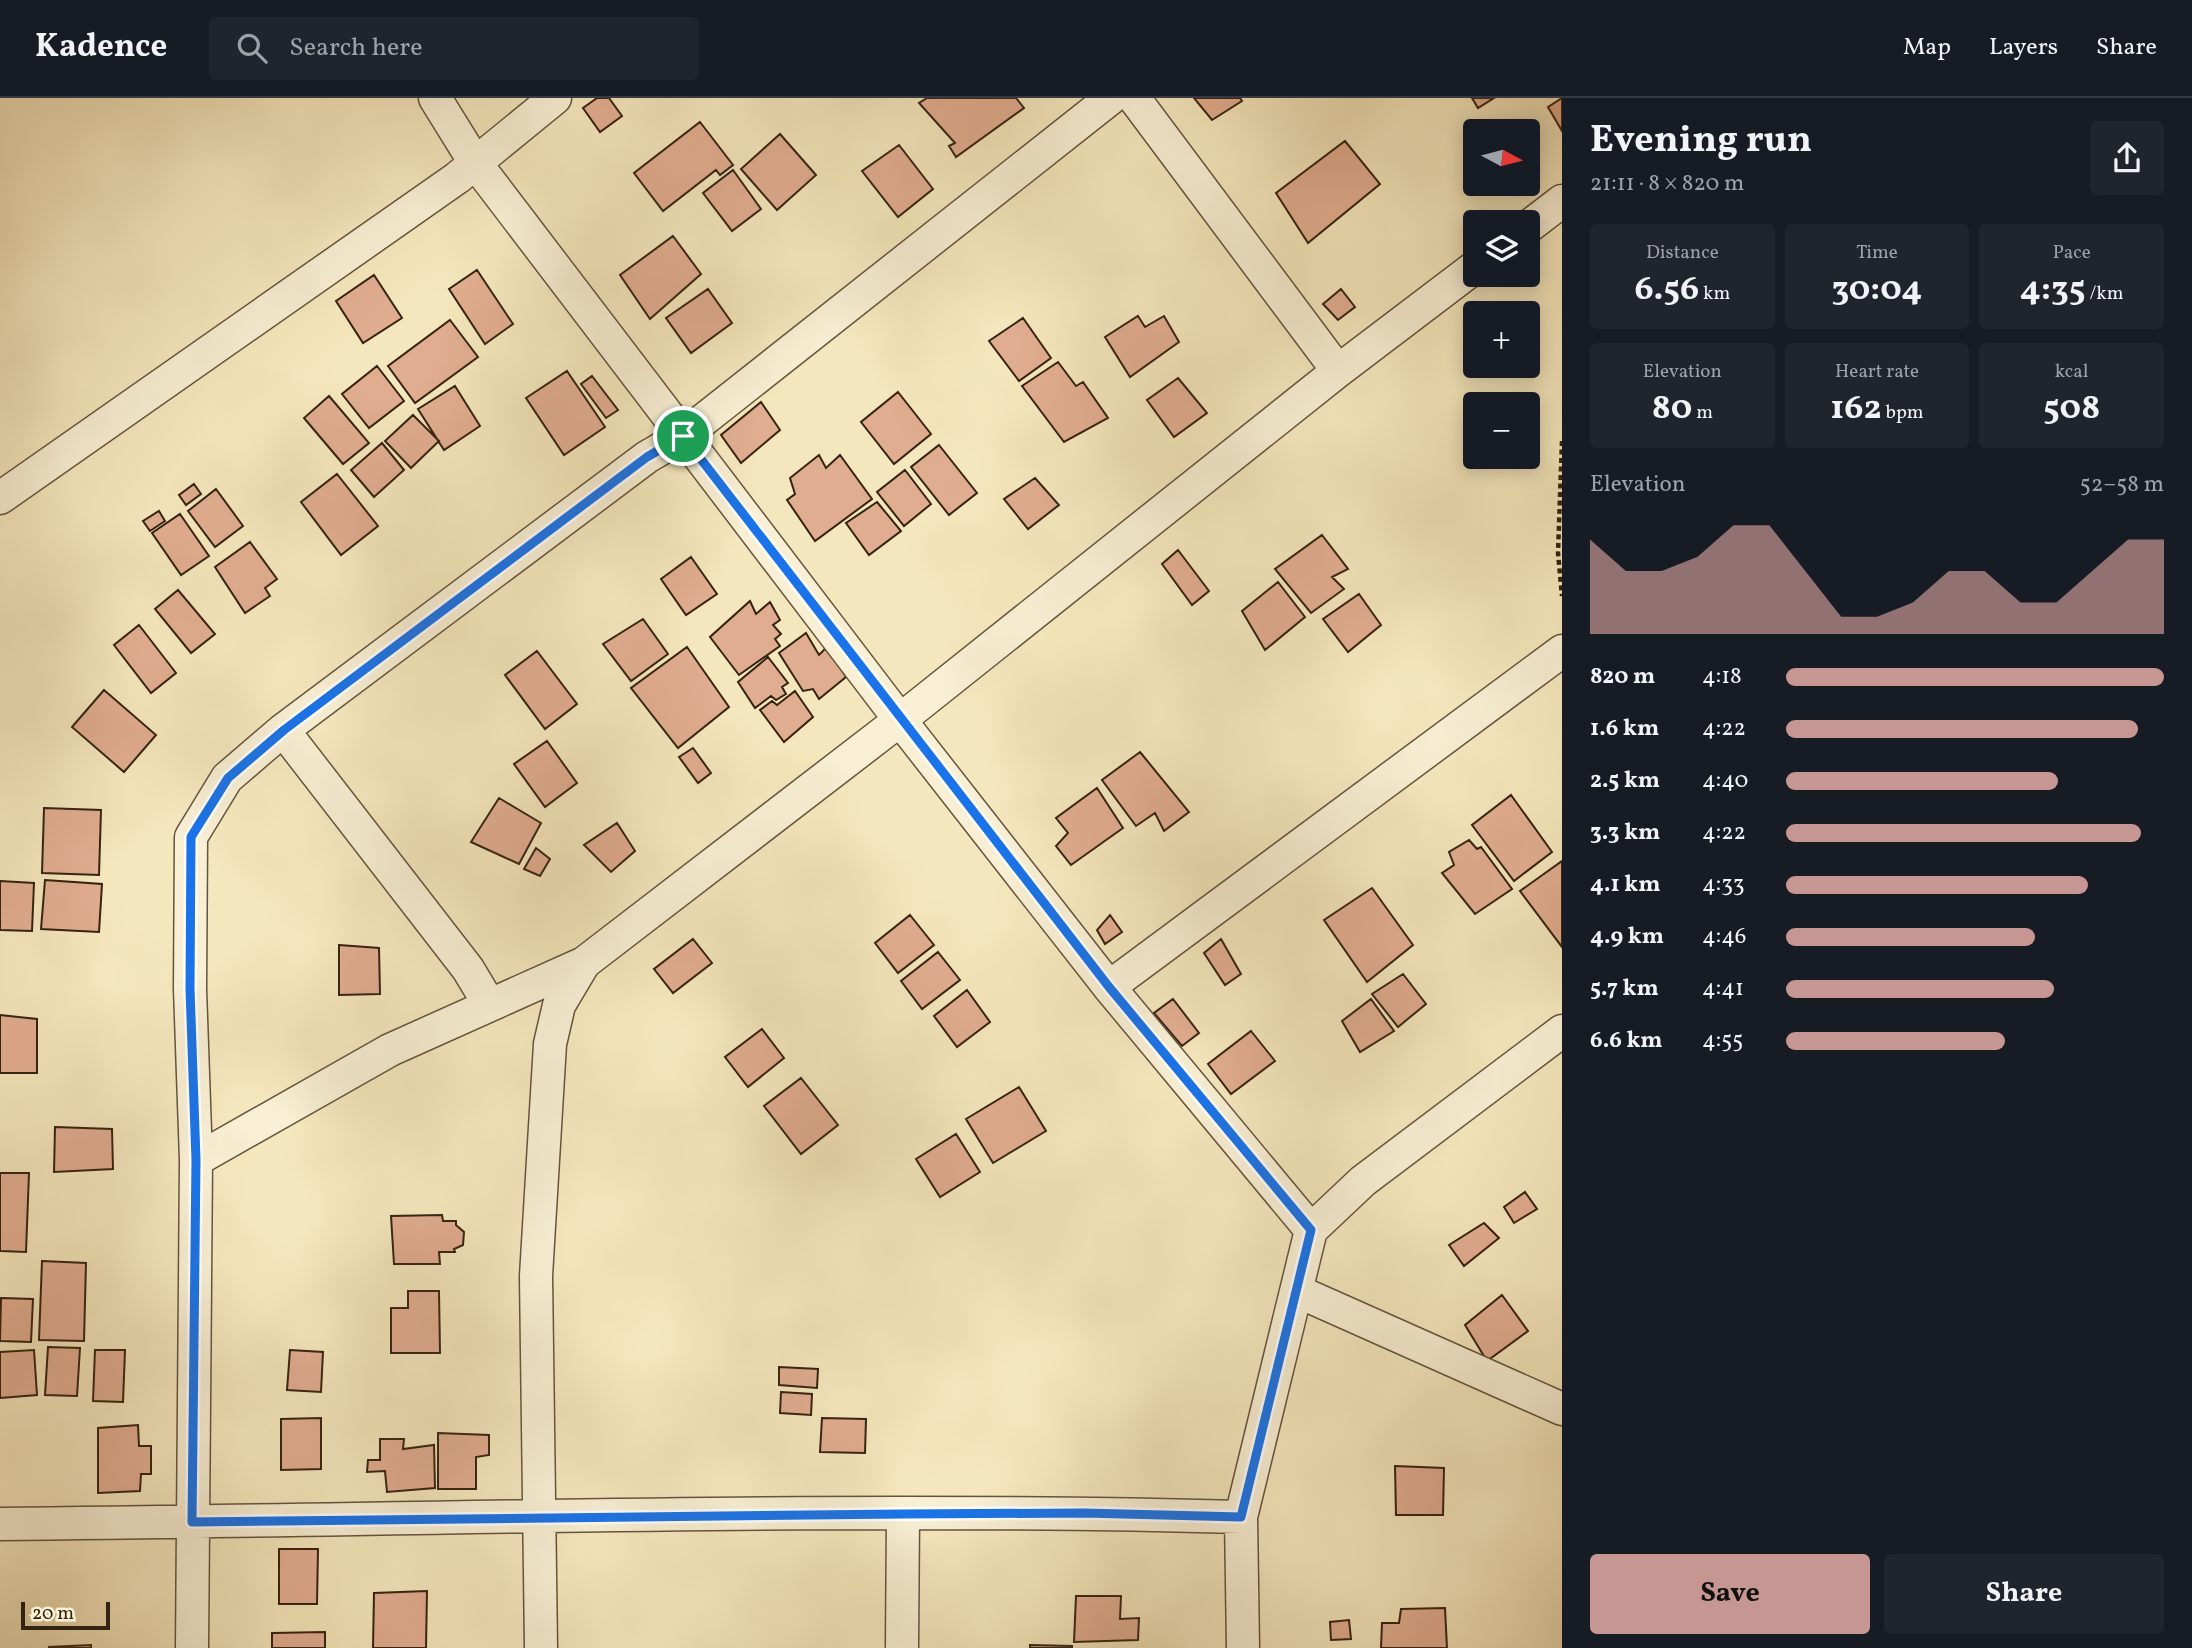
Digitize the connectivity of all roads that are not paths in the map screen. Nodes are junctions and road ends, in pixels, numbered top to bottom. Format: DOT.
graph roads {
  1 [pos="435,98"];
  2 [pos="555,98"];
  3 [pos="1111,98"];
  4 [pos="1134,98"];
  5 [pos="474,161"];
  6 [pos="1562,201"];
  7 [pos="1540,218"];
  8 [pos="1463,276"];
  9 [pos="1338,371"];
  10 [pos="683,436"];
  11 [pos="0,498"];
  12 [pos="1562,651"];
  13 [pos="900,720"];
  14 [pos="284,730"];
  15 [pos="584,963"];
  16 [pos="1109,987"];
  17 [pos="489,1004"];
  18 [pos="1562,1031"];
  19 [pos="196,1160"];
  20 [pos="1311,1230"];
  21 [pos="1297,1291"];
  22 [pos="1562,1409"];
  23 [pos="903,1514"];
  24 [pos="1241,1517"];
  25 [pos="541,1518"];
  26 [pos="192,1522"];
  27 [pos="0,1524"];
  28 [pos="192,1648"];
  29 [pos="541,1648"];
  30 [pos="902,1648"];
  31 [pos="1243,1648"];
  1 -- 5 [label="street"];
  2 -- 5 [label="street"];
  3 -- 10 [label="street"];
  4 -- 9 [label="street"];
  5 -- 10 [label="street"];
  5 -- 11 [label="street"];
  6 -- 7 [label="street"];
  8 -- 9 [label="street"];
  9 -- 13 [label="street"];
  10 -- 13 [label="street"];
  10 -- 14 [label="street"];
  12 -- 16 [label="street"];
  13 -- 15 [label="street"];
  13 -- 16 [label="street"];
  14 -- 17 [label="street"];
  14 -- 19 [label="street"];
  15 -- 17 [label="street"];
  15 -- 25 [label="street"];
  16 -- 20 [label="street"];
  17 -- 19 [label="street"];
  18 -- 20 [label="street"];
  19 -- 26 [label="street"];
  20 -- 21 [label="street"];
  21 -- 22 [label="street"];
  21 -- 24 [label="street"];
  23 -- 24 [label="street"];
  23 -- 25 [label="street"];
  23 -- 30 [label="street"];
  24 -- 31 [label="street"];
  25 -- 26 [label="street"];
  25 -- 29 [label="street"];
  26 -- 27 [label="street"];
  26 -- 28 [label="street"];
}
